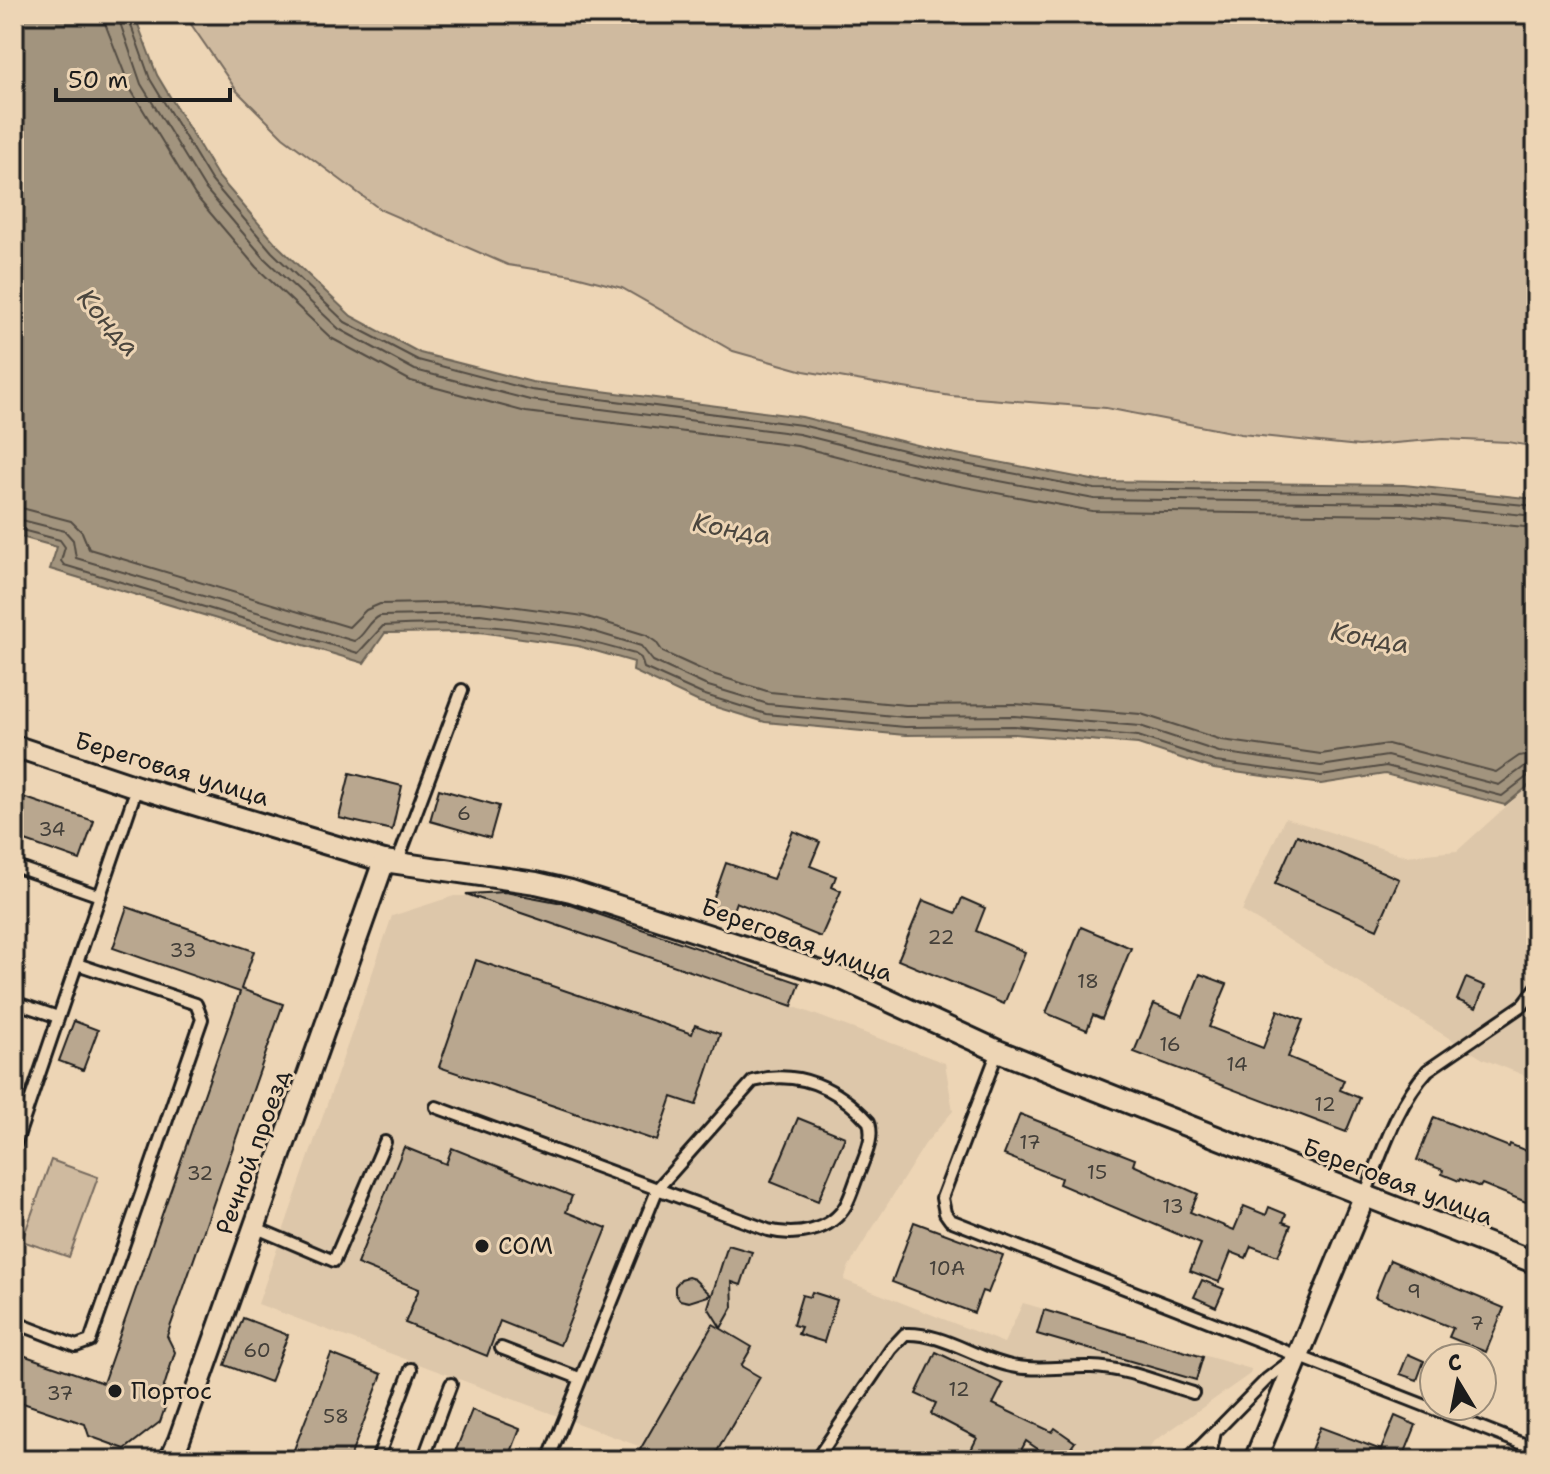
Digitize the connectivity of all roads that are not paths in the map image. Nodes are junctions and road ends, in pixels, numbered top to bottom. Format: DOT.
graph roads {
  1 [pos="462,690"];
  2 [pos="14,746"];
  3 [pos="137,787"];
  4 [pos="391,862"];
  5 [pos="14,866"];
  6 [pos="100,896"];
  7 [pos="77,964"];
  8 [pos="1536,988"];
  9 [pos="14,1002"];
  10 [pos="58,1017"];
  11 [pos="998,1051"];
  12 [pos="436,1107"];
  13 [pos="385,1142"];
  14 [pos="14,1148"];
  15 [pos="658,1188"];
  16 [pos="1364,1197"];
  17 [pos="254,1227"];
  18 [pos="1536,1263"];
  19 [pos="14,1322"];
  20 [pos="501,1348"];
  21 [pos="1297,1356"];
  22 [pos="411,1369"];
  23 [pos="579,1378"];
  24 [pos="451,1384"];
  25 [pos="1193,1393"];
  26 [pos="1215,1432"];
  27 [pos="1536,1449"];
  28 [pos="170,1460"];
  29 [pos="377,1460"];
  30 [pos="423,1460"];
  31 [pos="548,1460"];
  32 [pos="816,1460"];
  33 [pos="1187,1460"];
  34 [pos="1209,1460"];
  35 [pos="1255,1460"];
  1 -- 4 [label="lane"];
  2 -- 3 [label="street, Береговая улица"];
  3 -- 4 [label="street, Береговая улица"];
  3 -- 6 [label="lane"];
  4 -- 11 [label="street, Береговая улица"];
  4 -- 17 [label="street, Речной проезд"];
  5 -- 6 [label="lane"];
  6 -- 7 [label="lane"];
  7 -- 10 [label="lane"];
  7 -- 19 [label="lane"];
  8 -- 16 [label="lane"];
  9 -- 10 [label="lane"];
  10 -- 14 [label="lane"];
  11 -- 16 [label="street, Береговая улица"];
  11 -- 21 [label="lane"];
  12 -- 15 [label="lane"];
  13 -- 17 [label="lane"];
  15 -- 15 [label="lane"];
  15 -- 23 [label="lane"];
  16 -- 18 [label="street, Береговая улица"];
  16 -- 21 [label="street"];
  17 -- 28 [label="street, Речной проезд"];
  20 -- 23 [label="lane"];
  21 -- 26 [label="lane"];
  21 -- 27 [label="lane"];
  21 -- 35 [label="street"];
  22 -- 29 [label="lane"];
  23 -- 31 [label="lane"];
  24 -- 30 [label="lane"];
  25 -- 32 [label="lane"];
  26 -- 33 [label="lane"];
  26 -- 34 [label="lane"];
}
